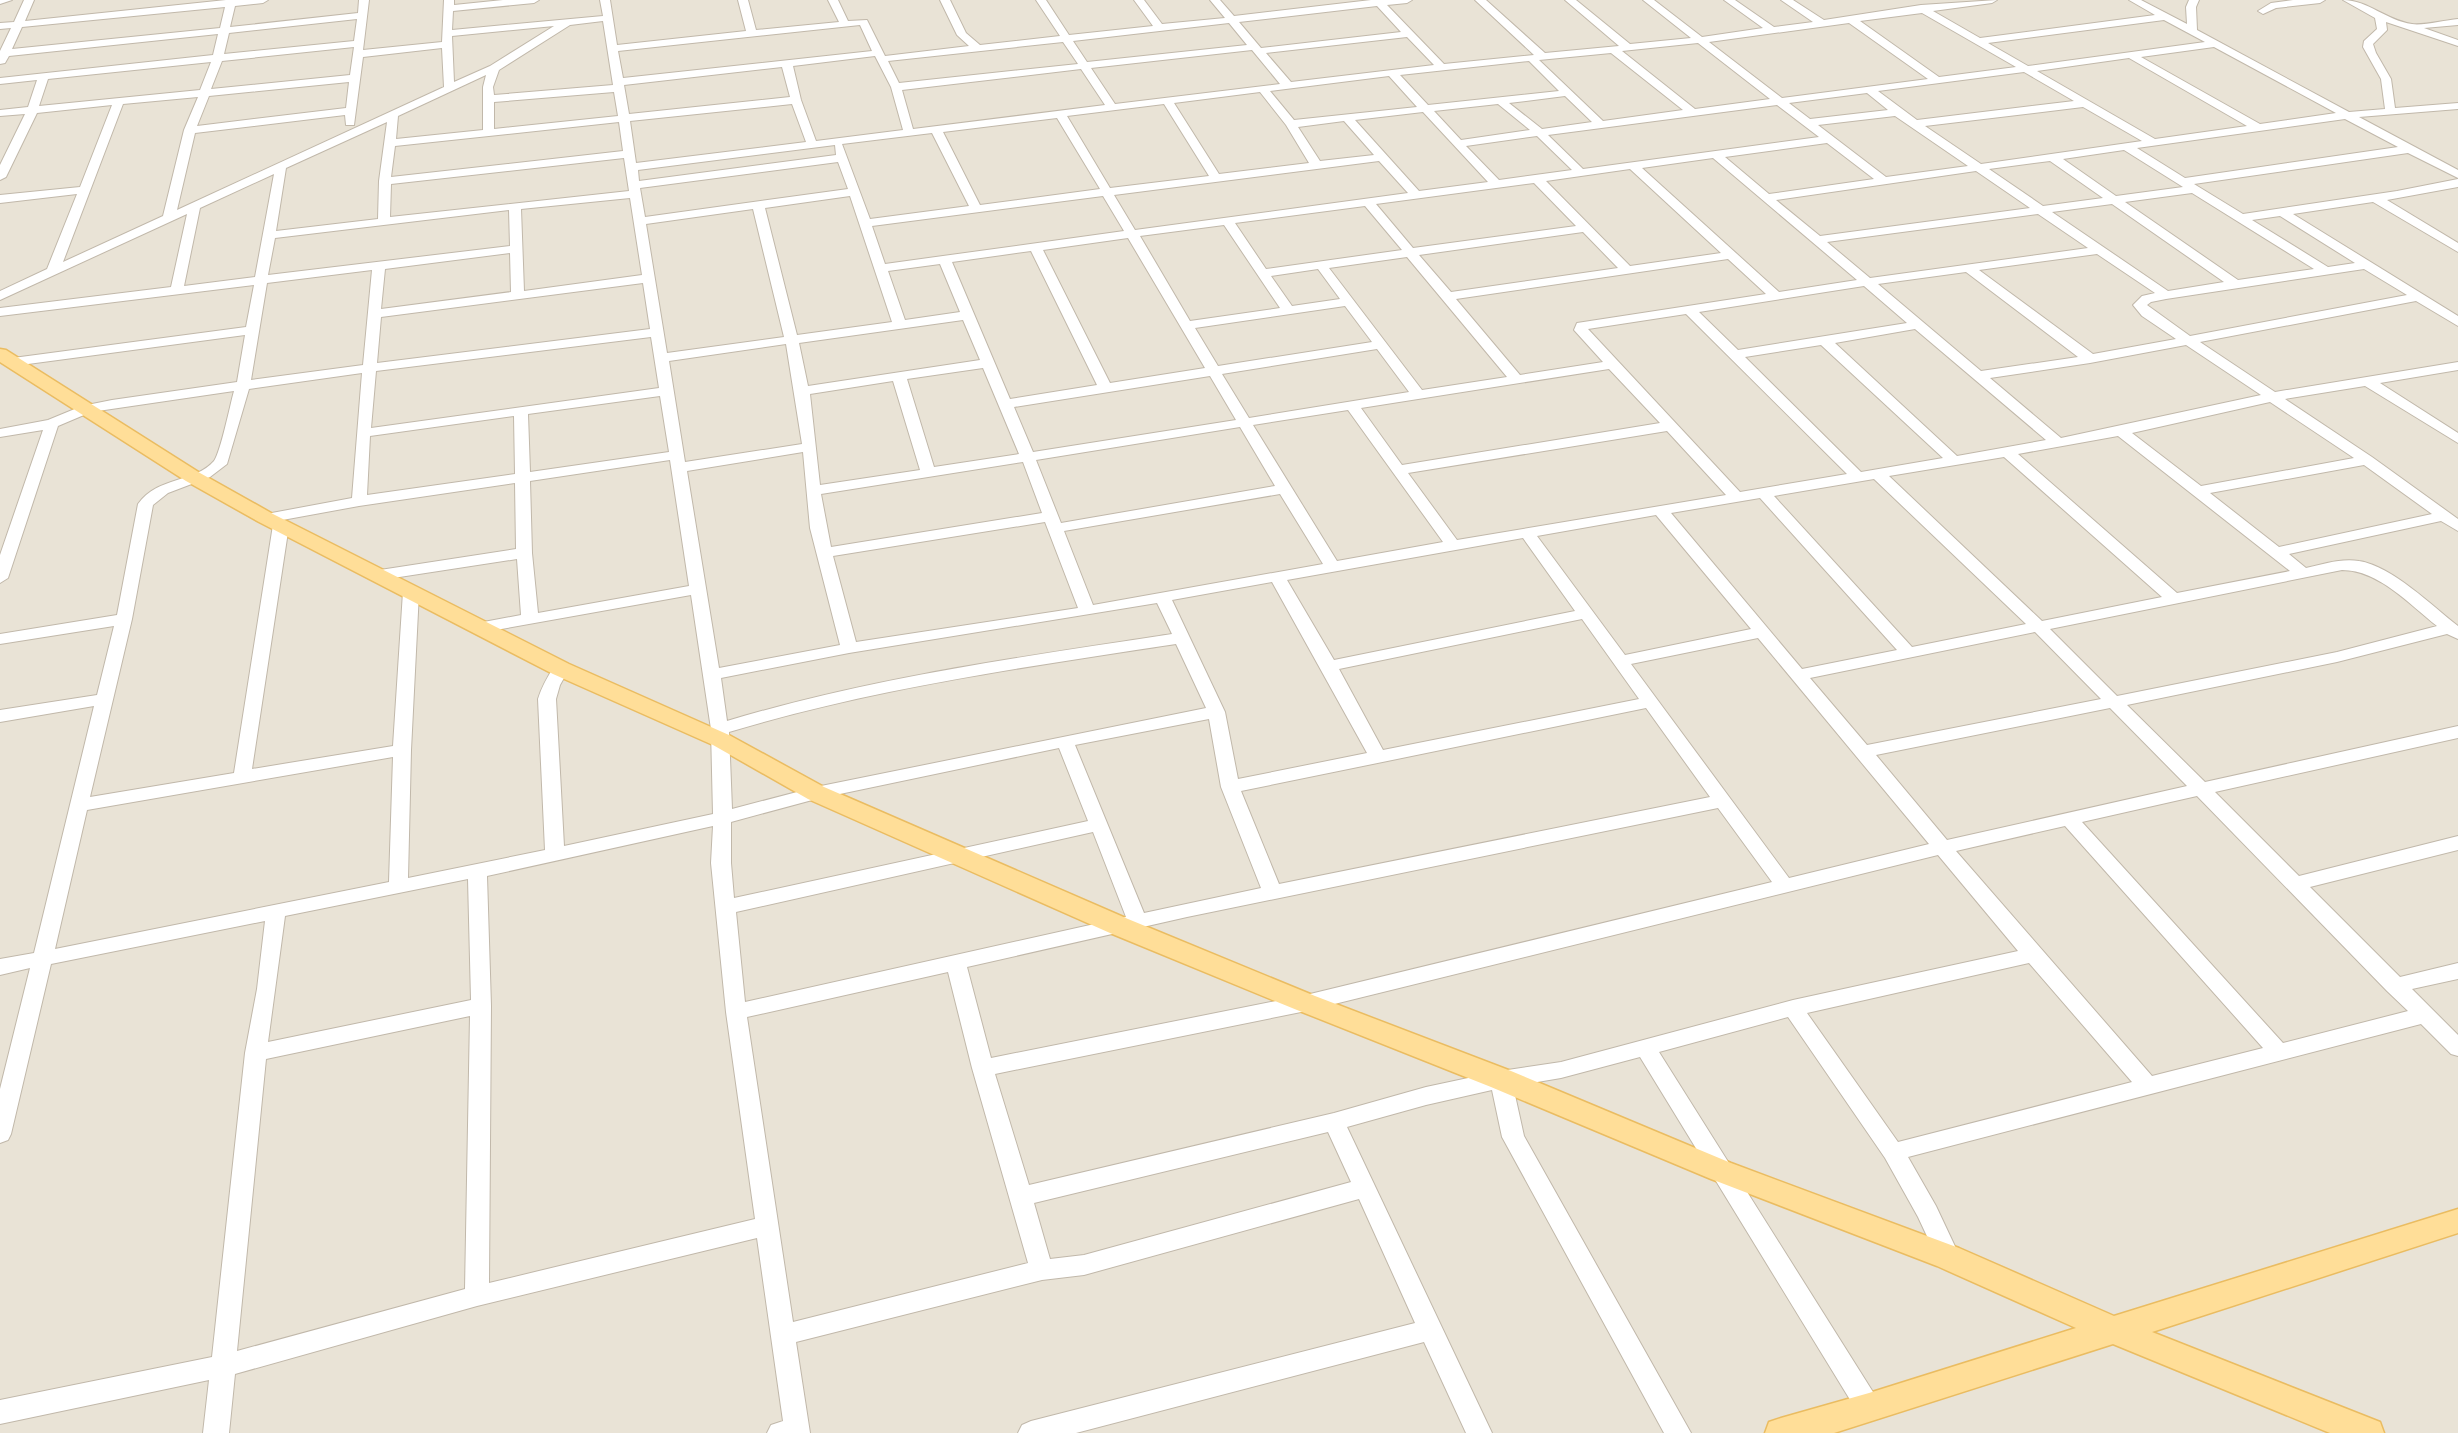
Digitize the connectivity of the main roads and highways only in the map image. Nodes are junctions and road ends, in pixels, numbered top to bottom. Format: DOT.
graph roads {
  1 [pos="6,358"];
  2 [pos="2458,1221"];
  3 [pos="2112,1330"];
  4 [pos="1781,1433"];
  5 [pos="2368,1433"];
  1 -- 3 [label="main road"];
  2 -- 3 [label="main road"];
  3 -- 4 [label="main road"];
  3 -- 5 [label="main road"];
}
